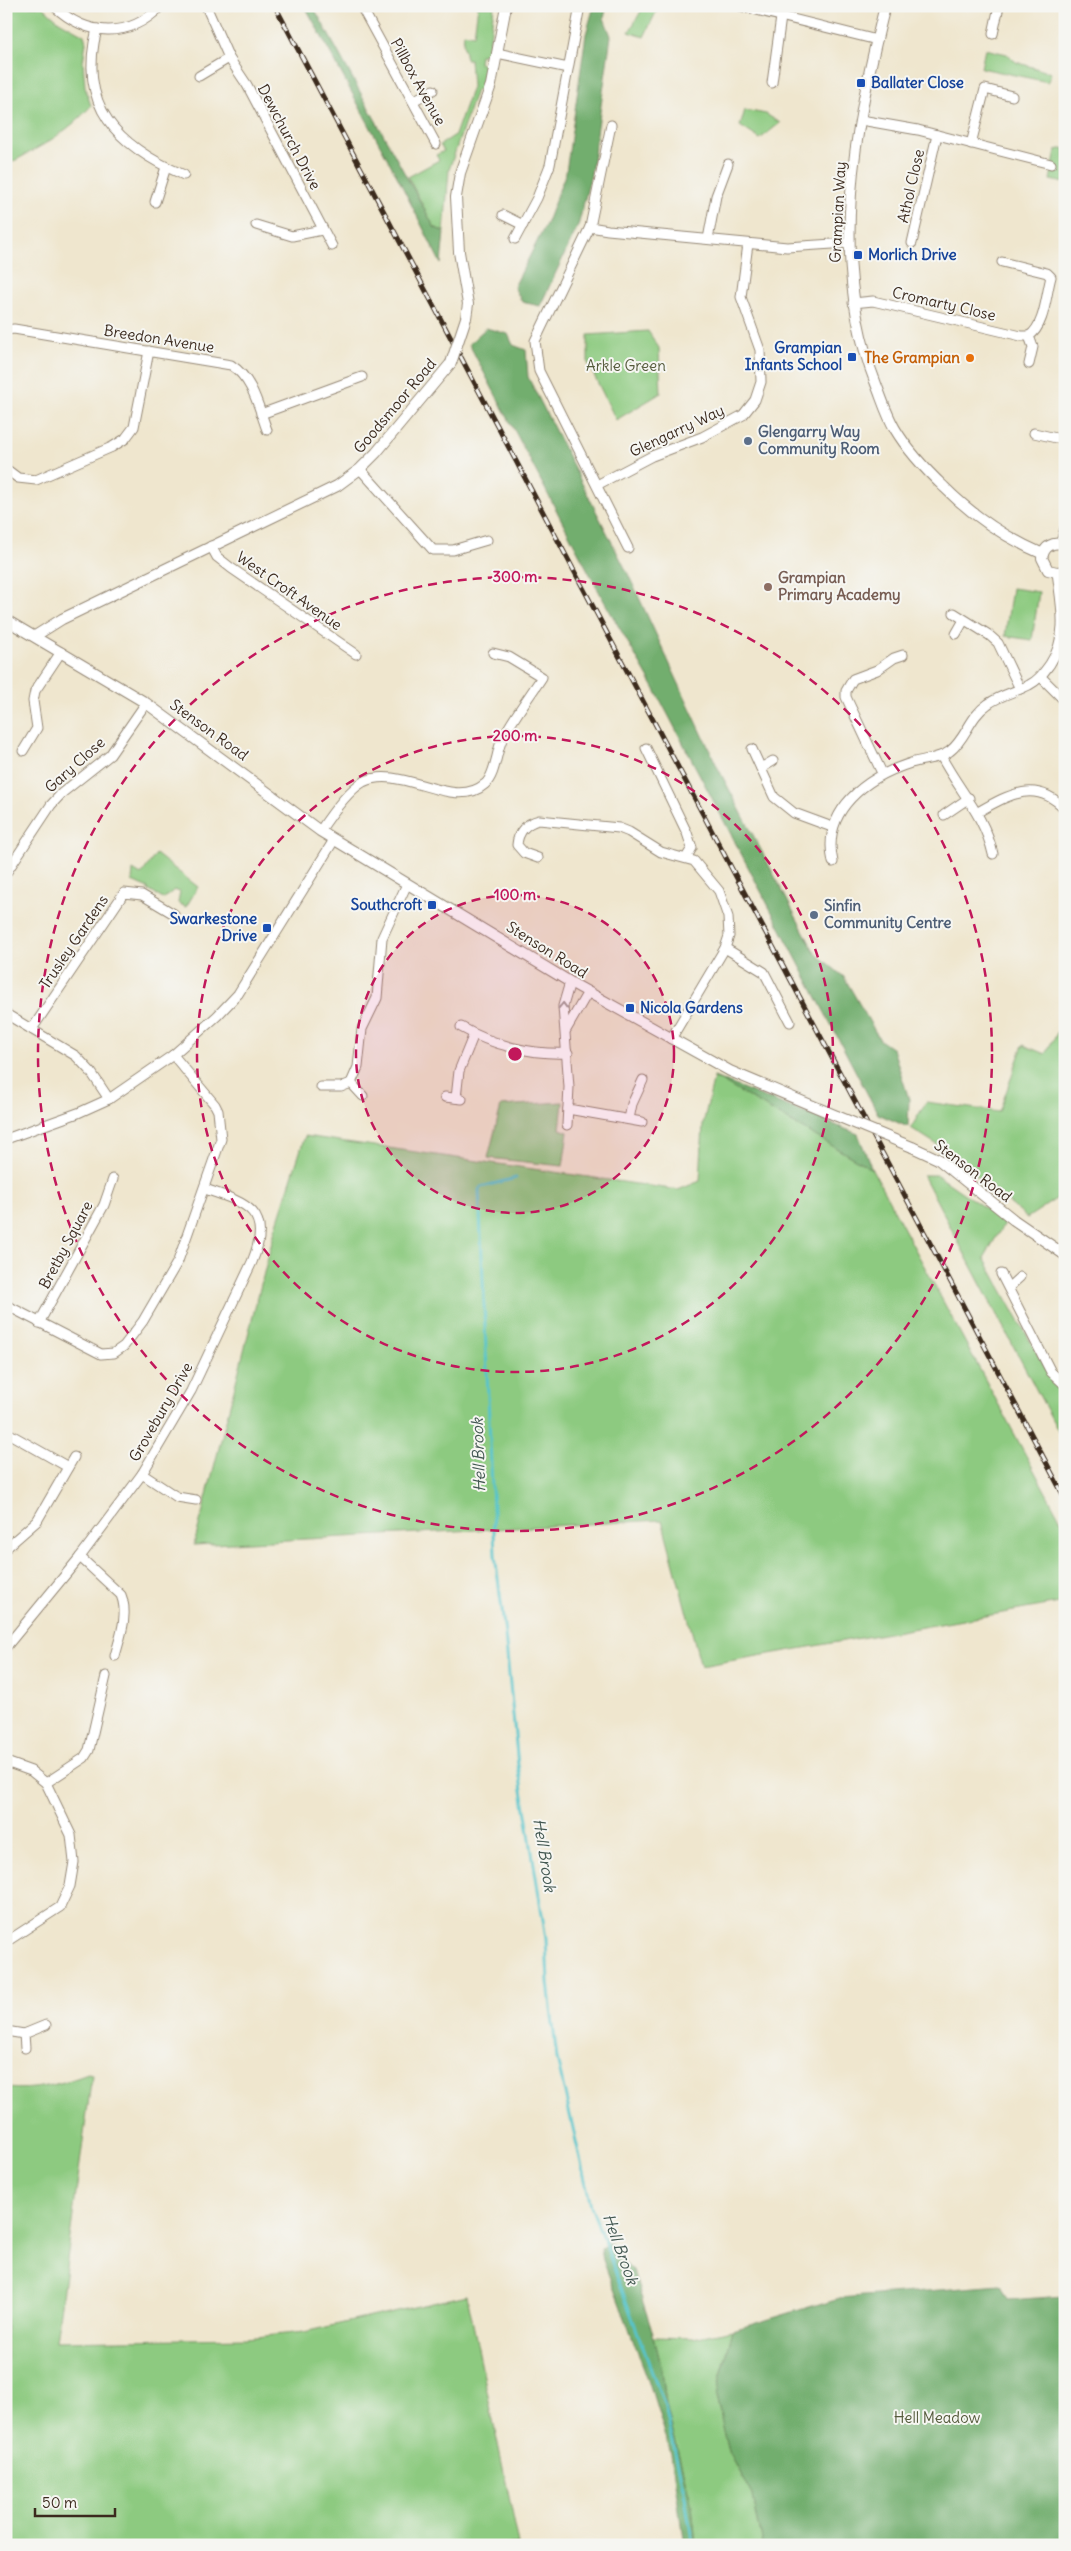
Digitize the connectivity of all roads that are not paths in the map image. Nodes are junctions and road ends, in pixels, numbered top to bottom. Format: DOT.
graph roads {
  1 [pos="54,6"];
  2 [pos="161,6"];
  3 [pos="206,6"];
  4 [pos="361,6"];
  5 [pos="506,6"];
  6 [pos="580,6"];
  7 [pos="740,6"];
  8 [pos="885,6"];
  9 [pos="999,6"];
  10 [pos="781,16"];
  11 [pos="97,29"];
  12 [pos="993,34"];
  13 [pos="877,40"];
  14 [pos="497,53"];
  15 [pos="229,58"];
  16 [pos="568,68"];
  17 [pos="199,76"];
  18 [pos="772,83"];
  19 [pos="433,90"];
  20 [pos="1012,96"];
  21 [pos="413,101"];
  22 [pos="861,120"];
  23 [pos="611,125"];
  24 [pos="937,135"];
  25 [pos="436,144"];
  26 [pos="972,144"];
  27 [pos="728,164"];
  28 [pos="1051,164"];
  29 [pos="166,168"];
  30 [pos="184,175"];
  31 [pos="155,202"];
  32 [pos="503,215"];
  33 [pos="256,225"];
  34 [pos="523,225"];
  35 [pos="590,227"];
  36 [pos="322,230"];
  37 [pos="515,239"];
  38 [pos="708,239"];
  39 [pos="848,243"];
  40 [pos="912,243"];
  41 [pos="748,244"];
  42 [pos="332,246"];
  43 [pos="1002,262"];
  44 [pos="853,302"];
  45 [pos="6,330"];
  46 [pos="1030,336"];
  47 [pos="149,351"];
  48 [pos="1029,364"];
  49 [pos="362,376"];
  50 [pos="261,414"];
  51 [pos="267,430"];
  52 [pos="1034,433"];
  53 [pos="1065,440"];
  54 [pos="6,469"];
  55 [pos="360,470"];
  56 [pos="597,485"];
  57 [pos="1065,528"];
  58 [pos="487,540"];
  59 [pos="1063,544"];
  60 [pos="211,546"];
  61 [pos="628,548"];
  62 [pos="1043,554"];
  63 [pos="1061,572"];
  64 [pos="954,613"];
  65 [pos="6,620"];
  66 [pos="964,620"];
  67 [pos="956,634"];
  68 [pos="35,636"];
  69 [pos="62,652"];
  70 [pos="493,653"];
  71 [pos="356,654"];
  72 [pos="903,655"];
  73 [pos="1041,677"];
  74 [pos="1020,689"];
  75 [pos="1065,701"];
  76 [pos="146,703"];
  77 [pos="646,748"];
  78 [pos="752,749"];
  79 [pos="23,751"];
  80 [pos="941,756"];
  81 [pos="773,761"];
  82 [pos="761,768"];
  83 [pos="882,773"];
  84 [pos="969,798"];
  85 [pos="1065,809"];
  86 [pos="978,812"];
  87 [pos="944,815"];
  88 [pos="832,827"];
  89 [pos="320,831"];
  90 [pos="334,840"];
  91 [pos="994,854"];
  92 [pos="538,858"];
  93 [pos="686,858"];
  94 [pos="833,862"];
  95 [pos="6,873"];
  96 [pos="408,884"];
  97 [pos="174,914"];
  98 [pos="726,948"];
  99 [pos="570,982"];
  100 [pos="588,992"];
  101 [pos="6,1014"];
  102 [pos="790,1022"];
  103 [pos="461,1027"];
  104 [pos="32,1029"];
  105 [pos="566,1030"];
  106 [pos="474,1034"];
  107 [pos="671,1039"];
  108 [pos="568,1053"];
  109 [pos="173,1054"];
  110 [pos="643,1080"];
  111 [pos="351,1083"];
  112 [pos="321,1087"];
  113 [pos="363,1096"];
  114 [pos="445,1097"];
  115 [pos="109,1099"];
  116 [pos="568,1109"];
  117 [pos="629,1119"];
  118 [pos="642,1122"];
  119 [pos="567,1125"];
  120 [pos="6,1139"];
  121 [pos="113,1179"];
  122 [pos="205,1189"];
  123 [pos="1065,1255"];
  124 [pos="1001,1274"];
  125 [pos="1020,1277"];
  126 [pos="1009,1287"];
  127 [pos="6,1305"];
  128 [pos="39,1324"];
  129 [pos="1065,1385"];
  130 [pos="6,1432"];
  131 [pos="74,1457"];
  132 [pos="68,1467"];
  133 [pos="142,1474"];
  134 [pos="196,1500"];
  135 [pos="6,1548"];
  136 [pos="80,1557"];
  137 [pos="6,1647"];
  138 [pos="115,1656"];
  139 [pos="106,1676"];
  140 [pos="6,1762"];
  141 [pos="46,1783"];
  142 [pos="6,1942"];
  143 [pos="46,2025"];
  144 [pos="6,2031"];
  145 [pos="24,2034"];
  146 [pos="25,2048"];
  1 -- 11 [label="street"];
  2 -- 11 [label="street"];
  3 -- 15 [label="street, Dewchurch Drive"];
  4 -- 21 [label="street, Pillbox Avenue"];
  5 -- 14 [label="street, Goodsmoor Road"];
  6 -- 16 [label="street"];
  7 -- 10 [label="street"];
  8 -- 13 [label="street, Grampian Way"];
  9 -- 12 [label="street"];
  10 -- 13 [label="street"];
  10 -- 18 [label="street"];
  11 -- 29 [label="street"];
  13 -- 22 [label="street, Grampian Way"];
  14 -- 16 [label="street"];
  14 -- 55 [label="street, Goodsmoor Road, bridge"];
  15 -- 17 [label="street"];
  15 -- 36 [label="street, Dewchurch Drive"];
  16 -- 34 [label="street"];
  19 -- 21 [label="street"];
  20 -- 26 [label="street"];
  21 -- 25 [label="street, Pillbox Avenue"];
  22 -- 24 [label="street, Athol Close"];
  22 -- 39 [label="street, Grampian Way"];
  23 -- 35 [label="street"];
  24 -- 26 [label="street, Athol Close"];
  24 -- 40 [label="street, Athol Close"];
  26 -- 28 [label="street, Athol Close"];
  27 -- 38 [label="street"];
  29 -- 30 [label="street"];
  29 -- 31 [label="street"];
  32 -- 34 [label="street"];
  33 -- 36 [label="street"];
  34 -- 37 [label="street"];
  35 -- 38 [label="street"];
  35 -- 56 [label="street"];
  36 -- 42 [label="street, Dewchurch Drive"];
  38 -- 41 [label="street"];
  39 -- 41 [label="street"];
  39 -- 44 [label="street, Grampian Way"];
  41 -- 56 [label="street, Glengarry Way"];
  43 -- 46 [label="street"];
  44 -- 46 [label="street, Cromarty Close"];
  44 -- 62 [label="street, Grampian Way"];
  45 -- 47 [label="street, Breedon Avenue"];
  46 -- 48 [label="street"];
  47 -- 50 [label="street, Breedon Avenue"];
  47 -- 54 [label="street"];
  49 -- 50 [label="street"];
  50 -- 51 [label="street, Breedon Avenue"];
  52 -- 53 [label="street"];
  55 -- 58 [label="street"];
  55 -- 60 [label="street, Goodsmoor Road"];
  56 -- 61 [label="street"];
  57 -- 59 [label="street"];
  59 -- 62 [label="street"];
  60 -- 68 [label="street, Goodsmoor Road"];
  60 -- 71 [label="street, West Croft Avenue"];
  62 -- 63 [label="street"];
  63 -- 73 [label="street"];
  64 -- 66 [label="street"];
  65 -- 68 [label="street, Stenson Road"];
  66 -- 67 [label="street"];
  66 -- 74 [label="street"];
  68 -- 69 [label="street, Stenson Road"];
  69 -- 76 [label="street, Stenson Road"];
  69 -- 79 [label="street"];
  70 -- 89 [label="street"];
  72 -- 83 [label="street"];
  73 -- 74 [label="street"];
  73 -- 75 [label="street"];
  74 -- 80 [label="street"];
  76 -- 89 [label="street, Stenson Road"];
  76 -- 95 [label="street, Gary Close"];
  77 -- 93 [label="street"];
  78 -- 82 [label="street"];
  80 -- 83 [label="street"];
  80 -- 84 [label="street"];
  81 -- 82 [label="street"];
  82 -- 88 [label="street"];
  83 -- 88 [label="street"];
  84 -- 86 [label="street"];
  84 -- 87 [label="street"];
  85 -- 86 [label="street"];
  86 -- 91 [label="street"];
  88 -- 94 [label="street"];
  89 -- 90 [label="street, Stenson Road"];
  90 -- 96 [label="street, Stenson Road"];
  90 -- 109 [label="street"];
  92 -- 93 [label="street"];
  93 -- 98 [label="street"];
  96 -- 99 [label="street, Stenson Road"];
  96 -- 111 [label="street"];
  97 -- 104 [label="street, Trusley Gardens"];
  98 -- 102 [label="street"];
  98 -- 107 [label="street"];
  99 -- 100 [label="street, Stenson Road"];
  105 -- 99 [label="street, one-way"];
  100 -- 105 [label="street"];
  100 -- 107 [label="street, Stenson Road"];
  101 -- 104 [label="street"];
  103 -- 106 [label="street"];
  104 -- 115 [label="street"];
  105 -- 108 [label="street"];
  106 -- 108 [label="street"];
  106 -- 114 [label="street"];
  107 -- 123 [label="street, Stenson Road, bridge"];
  108 -- 116 [label="street"];
  109 -- 115 [label="street"];
  109 -- 122 [label="street"];
  110 -- 117 [label="street"];
  111 -- 112 [label="street"];
  111 -- 113 [label="street"];
  115 -- 120 [label="street"];
  116 -- 117 [label="street"];
  116 -- 119 [label="street"];
  117 -- 118 [label="street"];
  121 -- 128 [label="street, Bretby Square"];
  122 -- 128 [label="street"];
  122 -- 133 [label="street, Grovebury Drive"];
  124 -- 126 [label="street"];
  125 -- 126 [label="street"];
  126 -- 129 [label="street"];
  127 -- 128 [label="street"];
  130 -- 132 [label="street"];
  131 -- 132 [label="street"];
  132 -- 135 [label="street"];
  133 -- 134 [label="street"];
  133 -- 136 [label="street, Grovebury Drive"];
  136 -- 137 [label="street, Grovebury Drive"];
  136 -- 138 [label="street"];
  139 -- 141 [label="street"];
  140 -- 141 [label="street"];
  141 -- 142 [label="street"];
  143 -- 145 [label="street"];
  144 -- 145 [label="street"];
  145 -- 146 [label="street"];
}
